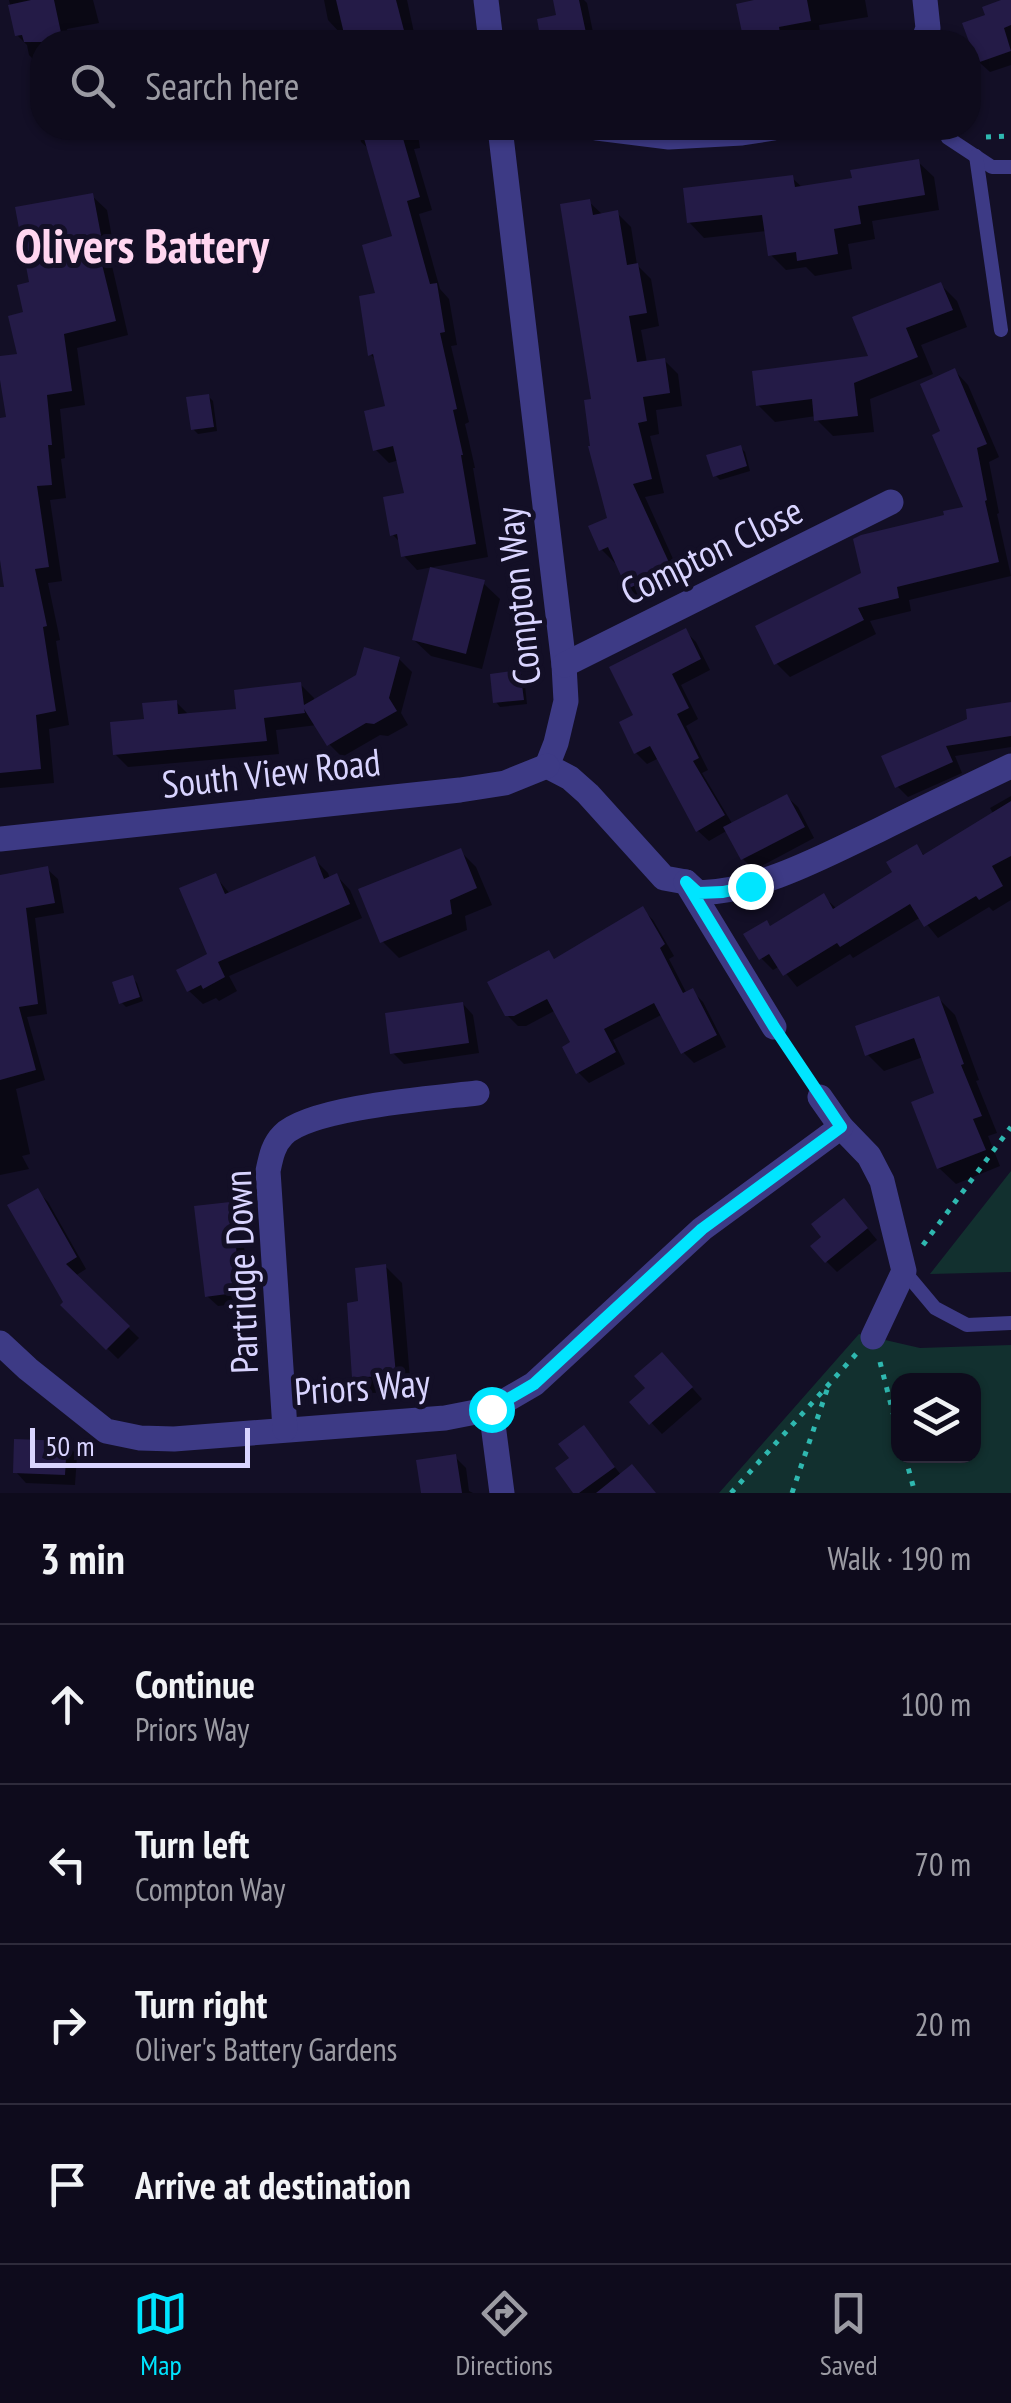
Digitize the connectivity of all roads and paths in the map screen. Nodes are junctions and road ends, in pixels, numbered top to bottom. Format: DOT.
graph roads {
  1 [pos="486,0"];
  2 [pos="926,0"];
  3 [pos="489,30"];
  4 [pos="927,30"];
  5 [pos="501,140"];
  6 [pos="951,140"];
  7 [pos="976,156"];
  8 [pos="1011,166"];
  9 [pos="1001,330"];
  10 [pos="891,502"];
  11 [pos="564,665"];
  12 [pos="547,766"];
  13 [pos="1011,766"];
  14 [pos="0,838"];
  15 [pos="686,882"];
  16 [pos="774,1027"];
  17 [pos="476,1093"];
  18 [pos="820,1097"];
  19 [pos="841,1127"];
  20 [pos="1011,1127"];
  21 [pos="904,1271"];
  22 [pos="1011,1323"];
  23 [pos="873,1337"];
  24 [pos="0,1343"];
  25 [pos="829,1384"];
  26 [pos="891,1405"];
  27 [pos="491,1409"];
  28 [pos="285,1429"];
  29 [pos="907,1463"];
  30 [pos="502,1493"];
  31 [pos="731,1493"];
  32 [pos="792,1493"];
  33 [pos="915,1493"];
  1 -- 3 [label="street"];
  2 -- 4 [label="street"];
  5 -- 11 [label="street, Compton Way"];
  6 -- 7 [label="lane"];
  7 -- 8 [label="lane"];
  7 -- 9 [label="lane"];
  10 -- 11 [label="street, Compton Close"];
  11 -- 12 [label="street, Compton Way"];
  12 -- 14 [label="street, South View Road"];
  12 -- 15 [label="street"];
  13 -- 15 [label="street"];
  15 -- 16 [label="street"];
  16 -- 18 [label="path"];
  17 -- 28 [label="street, Partridge Down"];
  18 -- 19 [label="street"];
  19 -- 21 [label="street"];
  19 -- 27 [label="street, Priors Way"];
  20 -- 21 [label="path"];
  21 -- 22 [label="lane"];
  21 -- 23 [label="street"];
  23 -- 25 [label="path"];
  23 -- 26 [label="path"];
  24 -- 28 [label="street, Priors Way"];
  25 -- 31 [label="path"];
  25 -- 32 [label="path"];
  27 -- 28 [label="street, Priors Way"];
  27 -- 30 [label="street"];
  29 -- 33 [label="path"];
}
